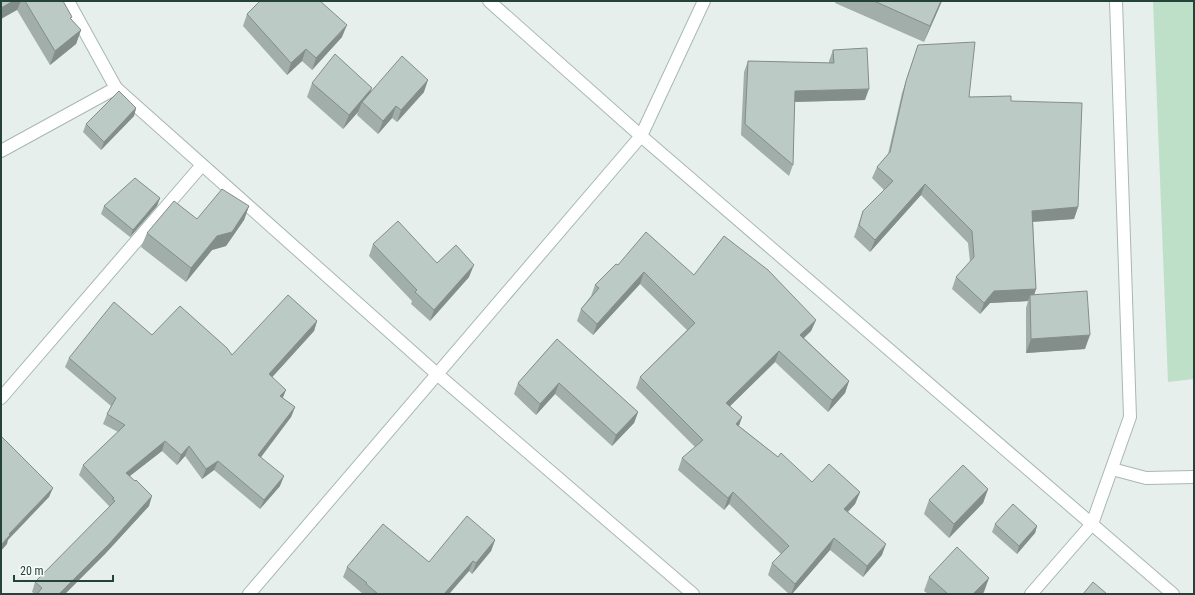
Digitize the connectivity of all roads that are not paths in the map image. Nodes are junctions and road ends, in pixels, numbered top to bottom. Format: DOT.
graph roads {
  1 [pos="68,1"];
  2 [pos="489,1"];
  3 [pos="704,1"];
  4 [pos="1116,1"];
  5 [pos="116,88"];
  6 [pos="641,136"];
  7 [pos="1,151"];
  8 [pos="202,164"];
  9 [pos="437,374"];
  10 [pos="1,398"];
  11 [pos="1112,468"];
  12 [pos="1194,477"];
  13 [pos="1092,524"];
  14 [pos="249,594"];
  15 [pos="693,594"];
  16 [pos="1031,594"];
  17 [pos="1173,594"];
  1 -- 5 [label="street"];
  2 -- 6 [label="street"];
  3 -- 6 [label="street"];
  4 -- 11 [label="street"];
  5 -- 7 [label="street"];
  5 -- 8 [label="street"];
  6 -- 9 [label="street"];
  6 -- 13 [label="street"];
  8 -- 9 [label="street"];
  8 -- 10 [label="street"];
  9 -- 14 [label="street"];
  9 -- 15 [label="street"];
  11 -- 12 [label="street"];
  11 -- 13 [label="street"];
  13 -- 16 [label="street"];
  13 -- 17 [label="street"];
}
